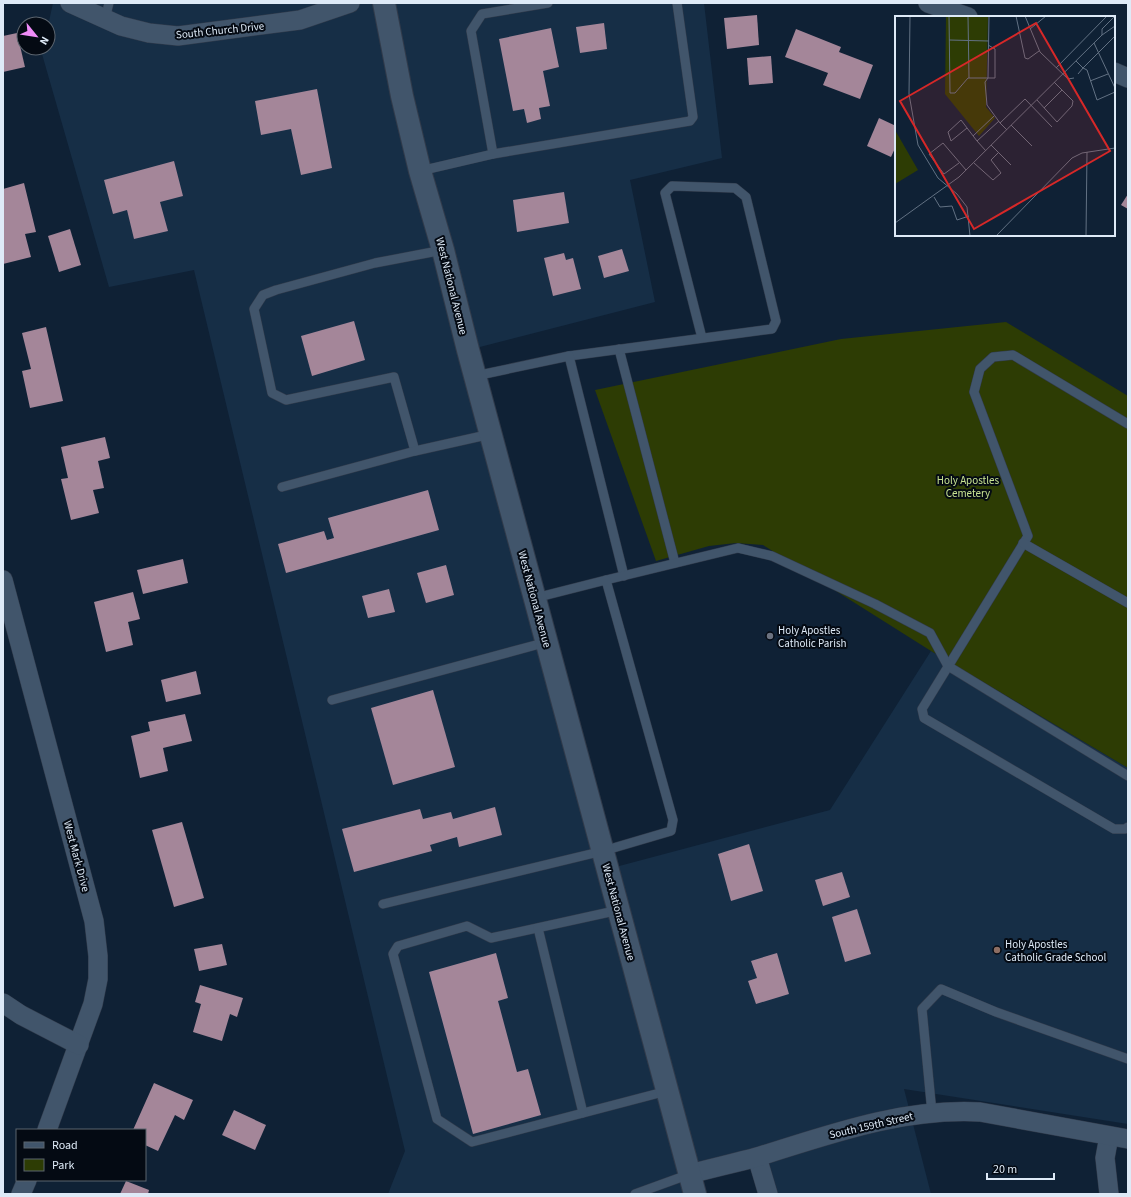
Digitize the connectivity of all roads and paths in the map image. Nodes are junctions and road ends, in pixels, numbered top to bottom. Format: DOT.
graph roads {
  1 [pos="70,3"];
  2 [pos="350,3"];
  3 [pos="384,3"];
  4 [pos="548,3"];
  5 [pos="676,3"];
  6 [pos="928,3"];
  7 [pos="107,11"];
  8 [pos="965,16"];
  9 [pos="1115,72"];
  10 [pos="1128,78"];
  11 [pos="493,154"];
  12 [pos="420,171"];
  13 [pos="443,250"];
  14 [pos="702,338"];
  15 [pos="619,349"];
  16 [pos="569,356"];
  17 [pos="475,376"];
  18 [pos="1128,424"];
  19 [pos="491,434"];
  20 [pos="415,450"];
  21 [pos="282,487"];
  22 [pos="1023,543"];
  23 [pos="675,563"];
  24 [pos="624,576"];
  25 [pos="3,580"];
  26 [pos="606,580"];
  27 [pos="535,598"];
  28 [pos="1128,603"];
  29 [pos="547,642"];
  30 [pos="948,666"];
  31 [pos="332,700"];
  32 [pos="1128,776"];
  33 [pos="1128,826"];
  34 [pos="603,851"];
  35 [pos="383,904"];
  36 [pos="619,910"];
  37 [pos="538,928"];
  38 [pos="3,1003"];
  39 [pos="79,1045"];
  40 [pos="1128,1059"];
  41 [pos="667,1091"];
  42 [pos="583,1113"];
  43 [pos="932,1113"];
  44 [pos="46,1129"];
  45 [pos="1109,1136"];
  46 [pos="1128,1139"];
  47 [pos="757,1157"];
  48 [pos="27,1181"];
  49 [pos="692,1184"];
  50 [pos="21,1194"];
  51 [pos="635,1194"];
  52 [pos="768,1194"];
  53 [pos="1109,1194"];
  1 -- 7 [label="street, South Church Drive"];
  2 -- 7 [label="street, South Church Drive"];
  3 -- 12 [label="main road, West National Avenue"];
  4 -- 11 [label="lane"];
  5 -- 11 [label="lane"];
  6 -- 8 [label="street"];
  9 -- 10 [label="street"];
  11 -- 12 [label="lane"];
  12 -- 13 [label="main road, West National Avenue"];
  13 -- 17 [label="main road, West National Avenue"];
  13 -- 20 [label="lane"];
  14 -- 14 [label="lane"];
  14 -- 15 [label="lane"];
  15 -- 16 [label="lane"];
  15 -- 23 [label="lane"];
  16 -- 17 [label="lane"];
  16 -- 24 [label="lane"];
  17 -- 19 [label="main road, West National Avenue"];
  18 -- 22 [label="lane"];
  19 -- 20 [label="lane"];
  19 -- 27 [label="main road, West National Avenue"];
  20 -- 21 [label="lane"];
  22 -- 28 [label="lane"];
  22 -- 30 [label="lane"];
  23 -- 24 [label="lane"];
  23 -- 30 [label="lane"];
  24 -- 26 [label="lane"];
  25 -- 39 [label="street, West Mark Drive"];
  26 -- 27 [label="lane"];
  26 -- 34 [label="lane"];
  27 -- 29 [label="main road, West National Avenue"];
  29 -- 31 [label="lane"];
  29 -- 34 [label="main road, West National Avenue"];
  30 -- 32 [label="lane"];
  30 -- 33 [label="lane"];
  34 -- 35 [label="lane"];
  34 -- 36 [label="main road, West National Avenue"];
  36 -- 37 [label="lane"];
  36 -- 41 [label="main road, West National Avenue"];
  37 -- 42 [label="lane"];
  37 -- 42 [label="lane"];
  38 -- 39 [label="street"];
  39 -- 44 [label="street, West Mark Drive"];
  40 -- 43 [label="lane"];
  41 -- 42 [label="lane"];
  41 -- 49 [label="main road, West National Avenue"];
  43 -- 45 [label="street, South 159th Street"];
  43 -- 47 [label="street, South 159th Street"];
  45 -- 46 [label="street, South 159th Street"];
  45 -- 53 [label="street"];
  47 -- 49 [label="street, South 159th Street"];
  47 -- 52 [label="street"];
  48 -- 50 [label="street"];
  49 -- 51 [label="lane"];
}
